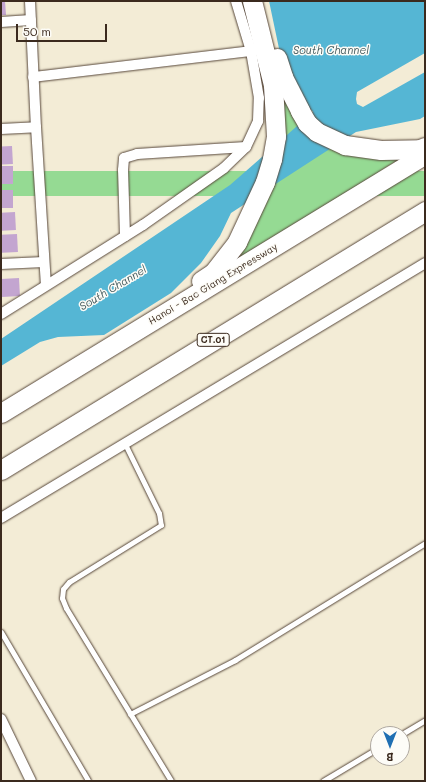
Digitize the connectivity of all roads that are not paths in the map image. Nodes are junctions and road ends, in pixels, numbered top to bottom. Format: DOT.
graph roads {
  1 [pos="30,1"];
  2 [pos="236,1"];
  3 [pos="252,1"];
  4 [pos="260,1"];
  5 [pos="31,20"];
  6 [pos="1,22"];
  7 [pos="251,51"];
  8 [pos="33,77"];
  9 [pos="36,127"];
  10 [pos="1,129"];
  11 [pos="246,147"];
  12 [pos="425,147"];
  13 [pos="425,154"];
  14 [pos="425,211"];
  15 [pos="125,236"];
  16 [pos="44,262"];
  17 [pos="425,263"];
  18 [pos="1,264"];
  19 [pos="46,285"];
  20 [pos="1,314"];
  21 [pos="86,361"];
  22 [pos="1,413"];
  23 [pos="125,444"];
  24 [pos="1,470"];
  25 [pos="1,518"];
  26 [pos="425,543"];
  27 [pos="1,632"];
  28 [pos="130,714"];
  29 [pos="1,719"];
  30 [pos="425,720"];
  31 [pos="410,729"];
  32 [pos="370,753"];
  33 [pos="88,780"];
  34 [pos="31,781"];
  35 [pos="171,781"];
  36 [pos="323,781"];
  1 -- 5 [label="street"];
  2 -- 7 [label="street"];
  3 -- 21 [label="highway"];
  4 -- 12 [label="highway"];
  5 -- 6 [label="street"];
  5 -- 8 [label="street"];
  7 -- 8 [label="street"];
  7 -- 11 [label="street"];
  8 -- 9 [label="street"];
  9 -- 10 [label="street"];
  9 -- 16 [label="street"];
  11 -- 15 [label="street"];
  11 -- 15 [label="street"];
  13 -- 21 [label="highway, Hanoi - Bac Giang Expressway"];
  14 -- 24 [label="highway, CT.01"];
  15 -- 19 [label="street"];
  16 -- 18 [label="street"];
  16 -- 19 [label="street"];
  17 -- 23 [label="street"];
  19 -- 20 [label="street"];
  21 -- 22 [label="highway, Hanoi - Bac Giang Expressway"];
  23 -- 25 [label="street"];
  23 -- 28 [label="lane"];
  26 -- 28 [label="lane"];
  27 -- 33 [label="lane"];
  28 -- 35 [label="lane"];
  29 -- 34 [label="street"];
  30 -- 31 [label="lane"];
  32 -- 36 [label="lane"];
}
